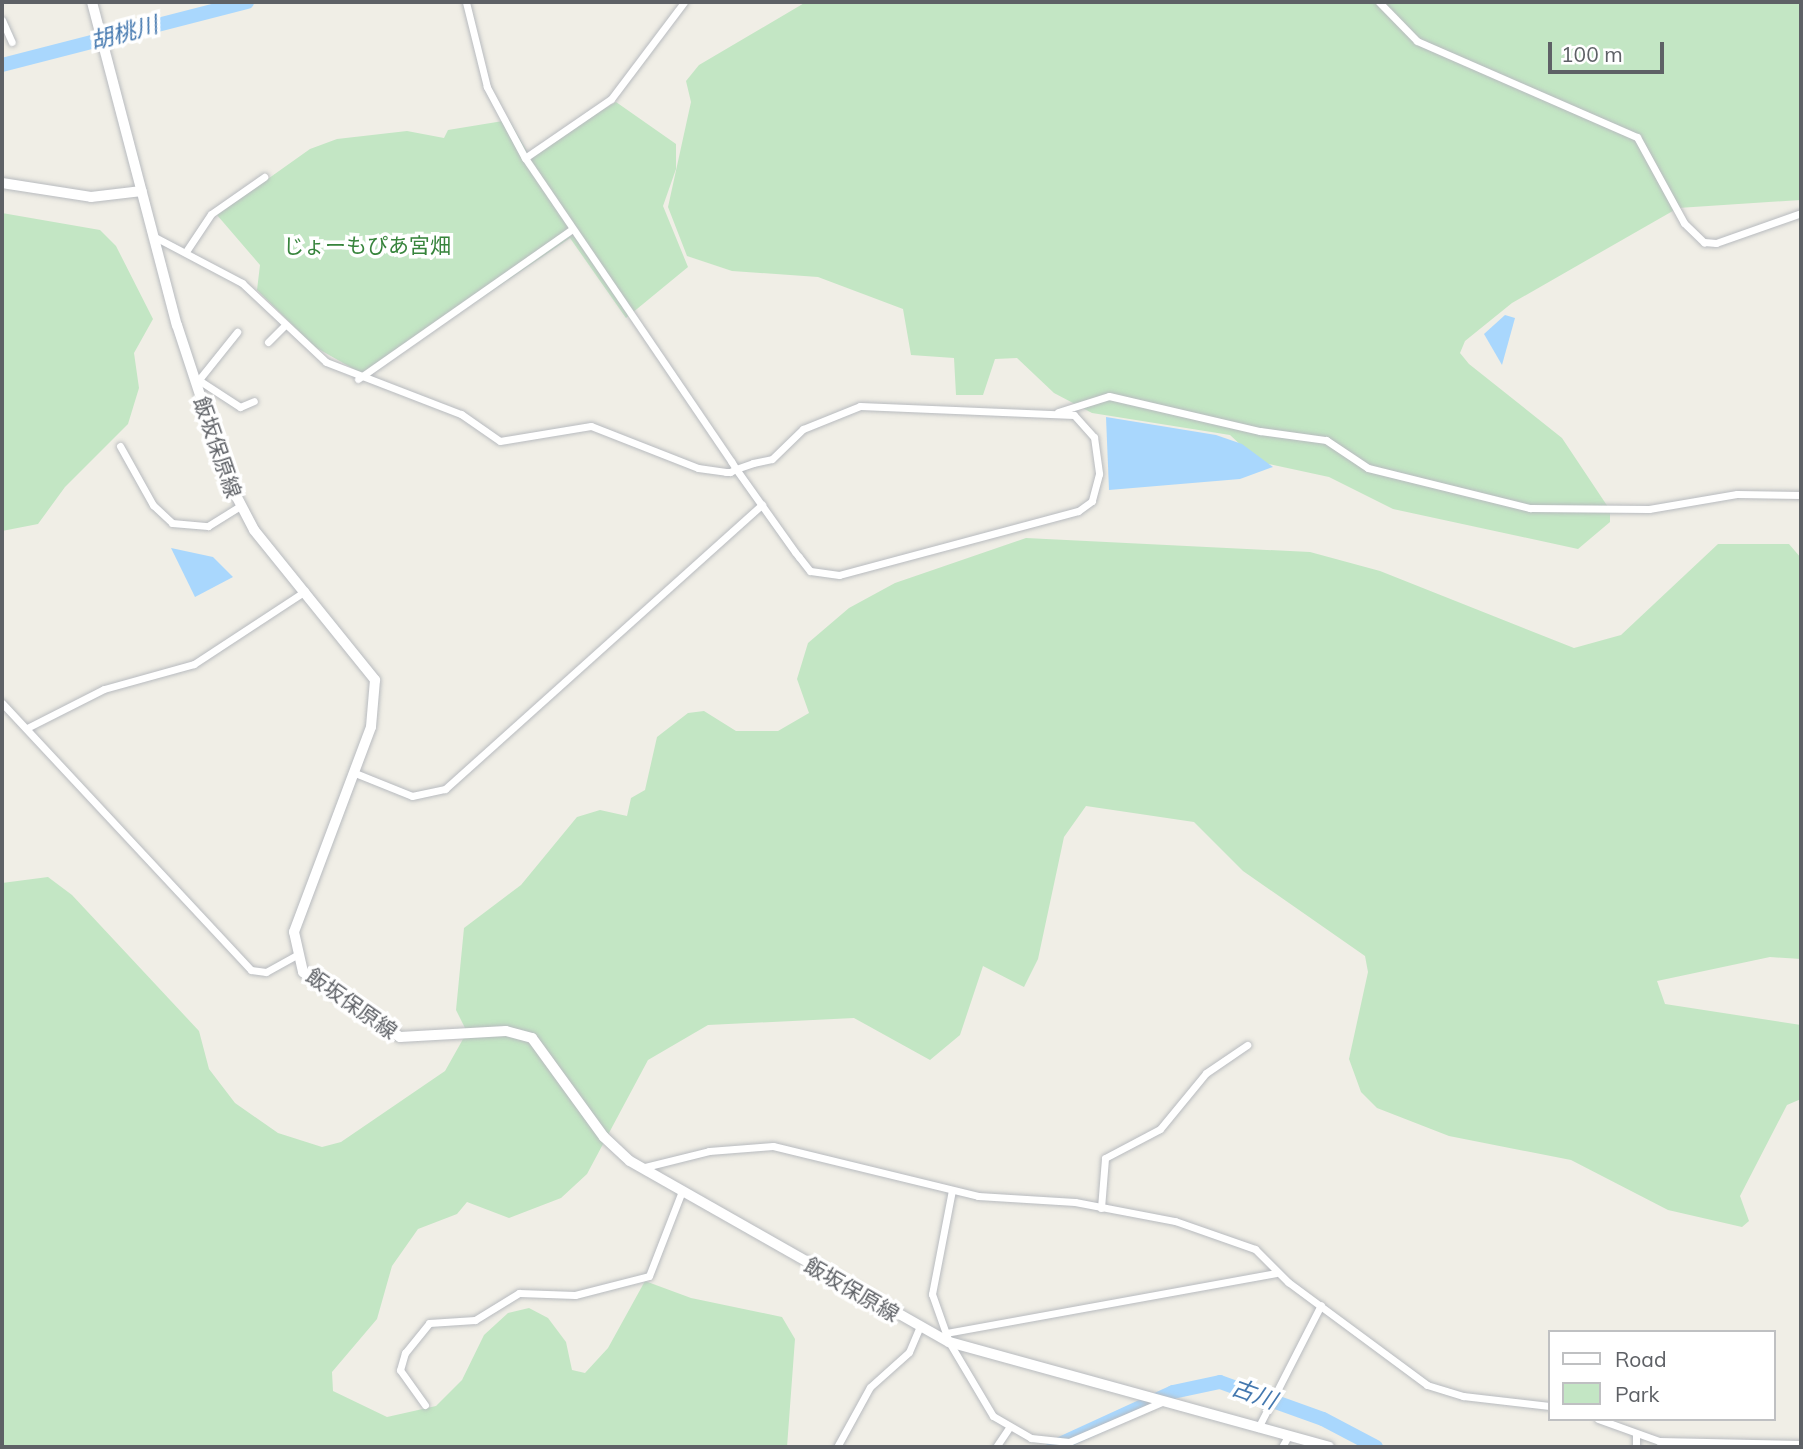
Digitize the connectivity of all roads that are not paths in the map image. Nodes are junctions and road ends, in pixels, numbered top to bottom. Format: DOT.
graph roads {
  1 [pos="92,2"];
  2 [pos="466,2"];
  3 [pos="684,2"];
  4 [pos="1379,2"];
  5 [pos="2,20"];
  6 [pos="12,42"];
  7 [pos="526,158"];
  8 [pos="264,177"];
  9 [pos="2,184"];
  10 [pos="142,191"];
  11 [pos="1801,213"];
  12 [pos="572,229"];
  13 [pos="153,236"];
  14 [pos="187,250"];
  15 [pos="284,326"];
  16 [pos="237,332"];
  17 [pos="268,342"];
  18 [pos="198,377"];
  19 [pos="358,379"];
  20 [pos="254,401"];
  21 [pos="1052,414"];
  22 [pos="120,446"];
  23 [pos="736,469"];
  24 [pos="1801,495"];
  25 [pos="762,505"];
  26 [pos="239,507"];
  27 [pos="305,591"];
  28 [pos="2,703"];
  29 [pos="27,728"];
  30 [pos="355,773"];
  31 [pos="295,956"];
  32 [pos="1247,1045"];
  33 [pos="641,1168"];
  34 [pos="952,1190"];
  35 [pos="682,1191"];
  36 [pos="1101,1208"];
  37 [pos="1276,1273"];
  38 [pos="1321,1305"];
  39 [pos="919,1328"];
  40 [pos="947,1337"];
  41 [pos="1162,1402"];
  42 [pos="425,1405"];
  43 [pos="1548,1406"];
  44 [pos="1603,1421"];
  45 [pos="1258,1428"];
  46 [pos="1008,1429"];
  47 [pos="1636,1434"];
  48 [pos="1288,1436"];
  49 [pos="1801,1444"];
  50 [pos="1793,1446"];
  51 [pos="837,1447"];
  52 [pos="996,1447"];
  53 [pos="1282,1447"];
  54 [pos="1328,1447"];
  55 [pos="1636,1447"];
  1 -- 10 [label="main road, 飯坂保原線"];
  2 -- 7 [label="street"];
  3 -- 7 [label="street"];
  4 -- 11 [label="street"];
  5 -- 6 [label="street"];
  7 -- 12 [label="street"];
  8 -- 14 [label="street"];
  9 -- 10 [label="main road"];
  10 -- 13 [label="main road, 飯坂保原線"];
  12 -- 19 [label="street"];
  12 -- 23 [label="street"];
  13 -- 14 [label="street"];
  13 -- 18 [label="main road, 飯坂保原線"];
  14 -- 15 [label="street"];
  15 -- 17 [label="street"];
  15 -- 19 [label="street"];
  16 -- 18 [label="street"];
  18 -- 20 [label="street"];
  18 -- 26 [label="main road, 飯坂保原線"];
  19 -- 23 [label="street"];
  21 -- 23 [label="street"];
  21 -- 24 [label="street"];
  21 -- 25 [label="street"];
  22 -- 26 [label="street"];
  23 -- 25 [label="street"];
  25 -- 30 [label="street"];
  26 -- 27 [label="main road, 飯坂保原線"];
  27 -- 29 [label="street"];
  27 -- 30 [label="main road, 飯坂保原線"];
  28 -- 29 [label="street"];
  29 -- 31 [label="street"];
  30 -- 31 [label="main road, 飯坂保原線"];
  31 -- 33 [label="main road, 飯坂保原線"];
  32 -- 36 [label="street"];
  33 -- 34 [label="street"];
  33 -- 35 [label="main road, 飯坂保原線"];
  34 -- 36 [label="street"];
  34 -- 40 [label="street"];
  35 -- 39 [label="main road, 飯坂保原線"];
  35 -- 42 [label="street"];
  36 -- 37 [label="street"];
  37 -- 38 [label="street"];
  37 -- 40 [label="street"];
  38 -- 43 [label="street"];
  38 -- 45 [label="street"];
  39 -- 40 [label="main road, 飯坂保原線"];
  39 -- 51 [label="street"];
  40 -- 41 [label="main road, 飯坂保原線"];
  40 -- 46 [label="street"];
  41 -- 45 [label="main road, 飯坂保原線"];
  41 -- 46 [label="street"];
  44 -- 47 [label="street"];
  45 -- 48 [label="main road, 飯坂保原線"];
  46 -- 52 [label="street"];
  47 -- 50 [label="street"];
  47 -- 55 [label="street"];
  48 -- 53 [label="street"];
  48 -- 54 [label="main road, 飯坂保原線"];
  49 -- 50 [label="street"];
}
